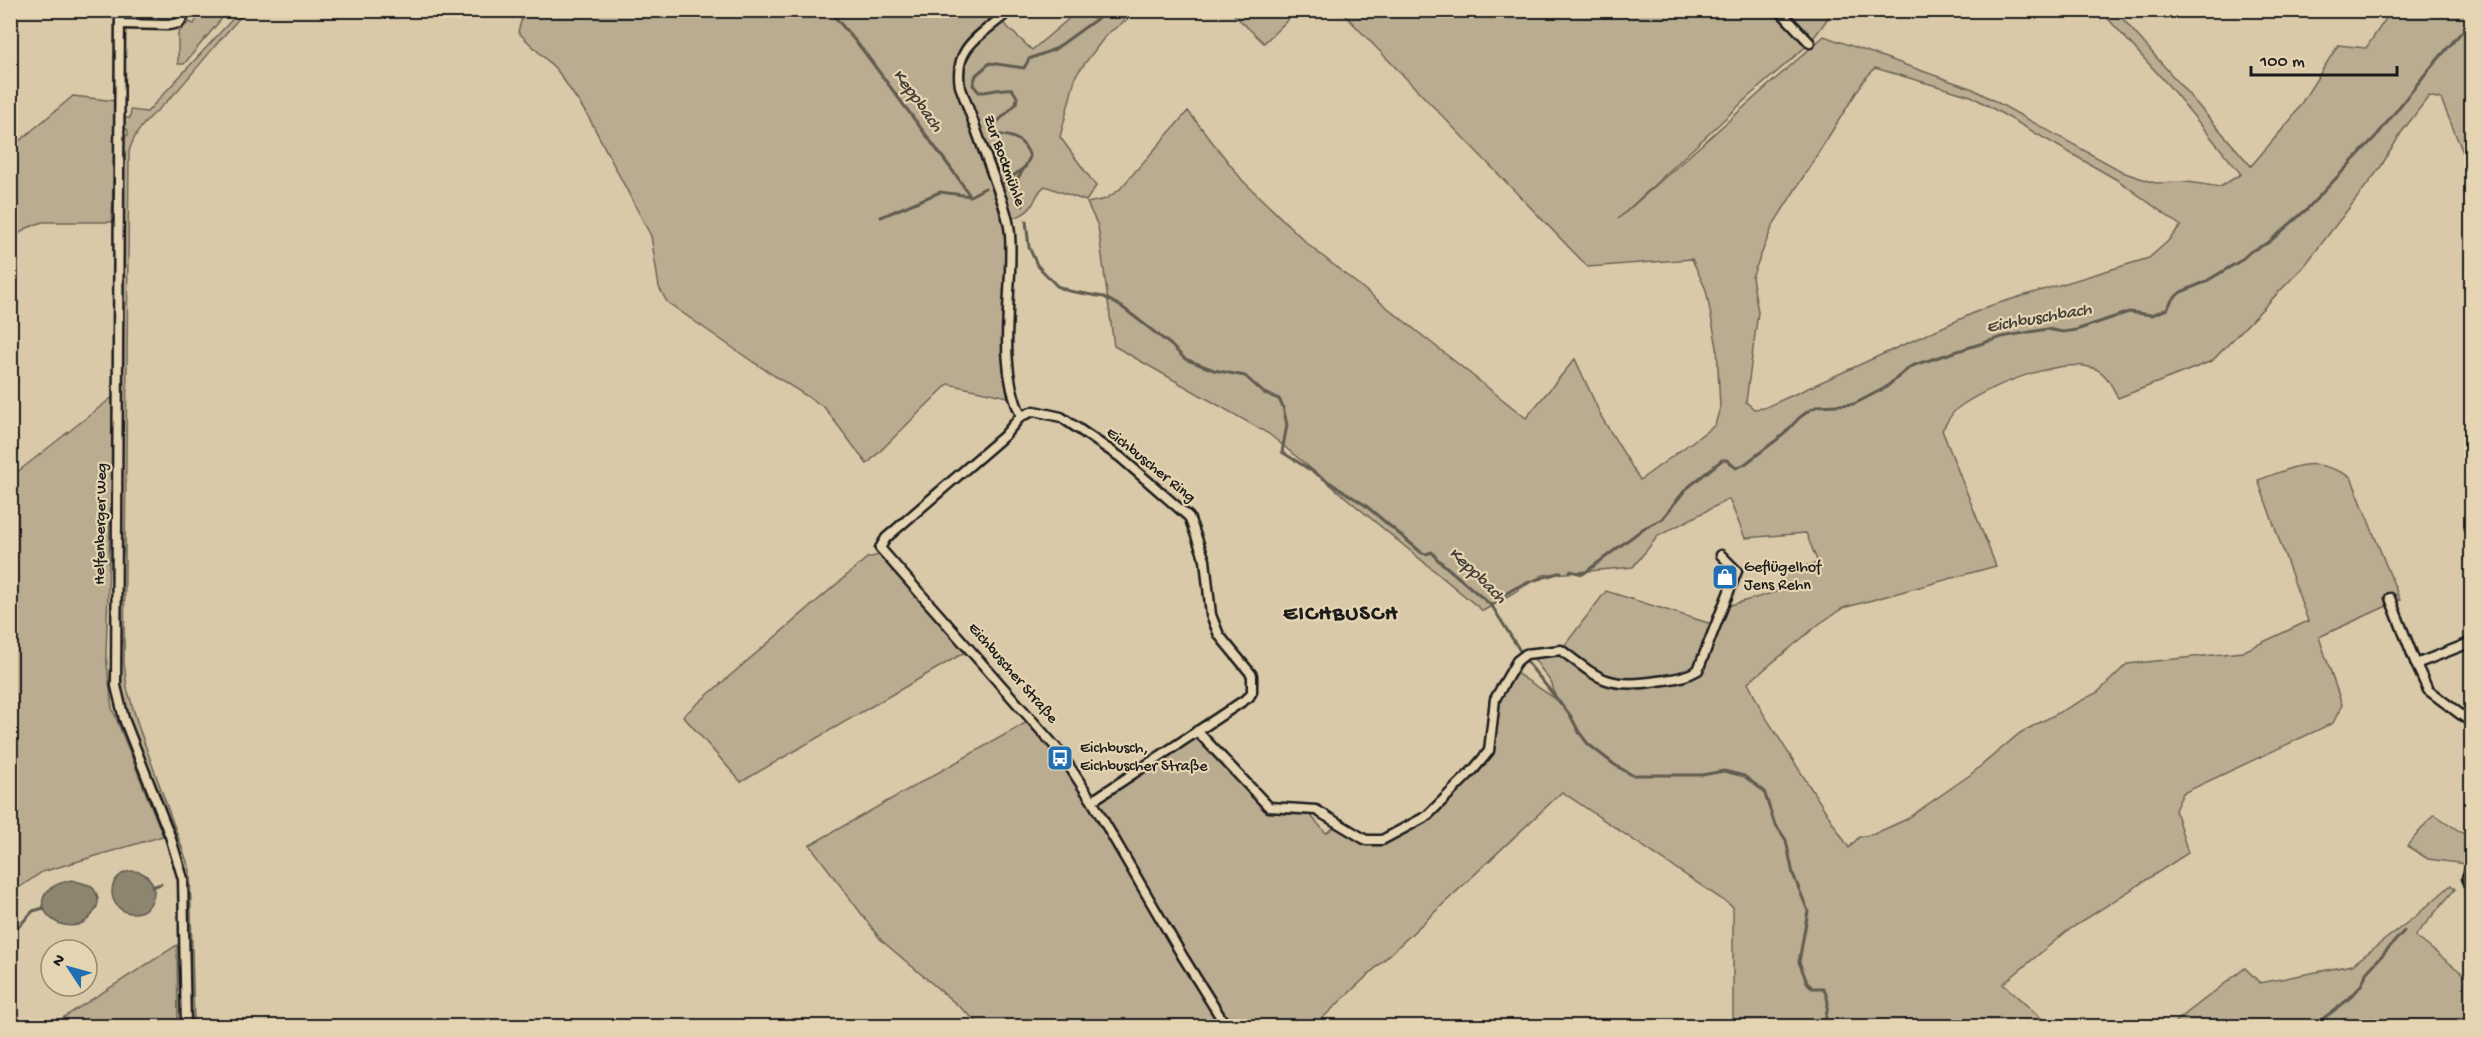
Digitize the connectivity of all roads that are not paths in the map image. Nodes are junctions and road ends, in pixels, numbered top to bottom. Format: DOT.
graph roads {
  1 [pos="120,10"];
  2 [pos="188,10"];
  3 [pos="1010,10"];
  4 [pos="1779,10"];
  5 [pos="120,24"];
  6 [pos="1810,43"];
  7 [pos="1021,416"];
  8 [pos="1721,555"];
  9 [pos="2390,598"];
  10 [pos="2472,642"];
  11 [pos="2416,664"];
  12 [pos="2472,723"];
  13 [pos="1197,731"];
  14 [pos="1092,801"];
  15 [pos="2472,864"];
  16 [pos="2472,890"];
  17 [pos="186,1026"];
  18 [pos="1226,1026"];
  1 -- 5 [label="street, Helfenberger Weg"];
  2 -- 5 [label="street"];
  3 -- 7 [label="street, Zur Bockmühle"];
  4 -- 6 [label="street"];
  5 -- 17 [label="street, Helfenberger Weg"];
  7 -- 13 [label="street, Eichbuscher Ring"];
  7 -- 14 [label="street, Eichbuscher Straße"];
  8 -- 13 [label="street"];
  9 -- 11 [label="street"];
  10 -- 11 [label="street"];
  11 -- 12 [label="street"];
  13 -- 14 [label="street, Eichbuscher Ring"];
  14 -- 18 [label="street, Eichbuscher Straße"];
  15 -- 16 [label="street"];
}
